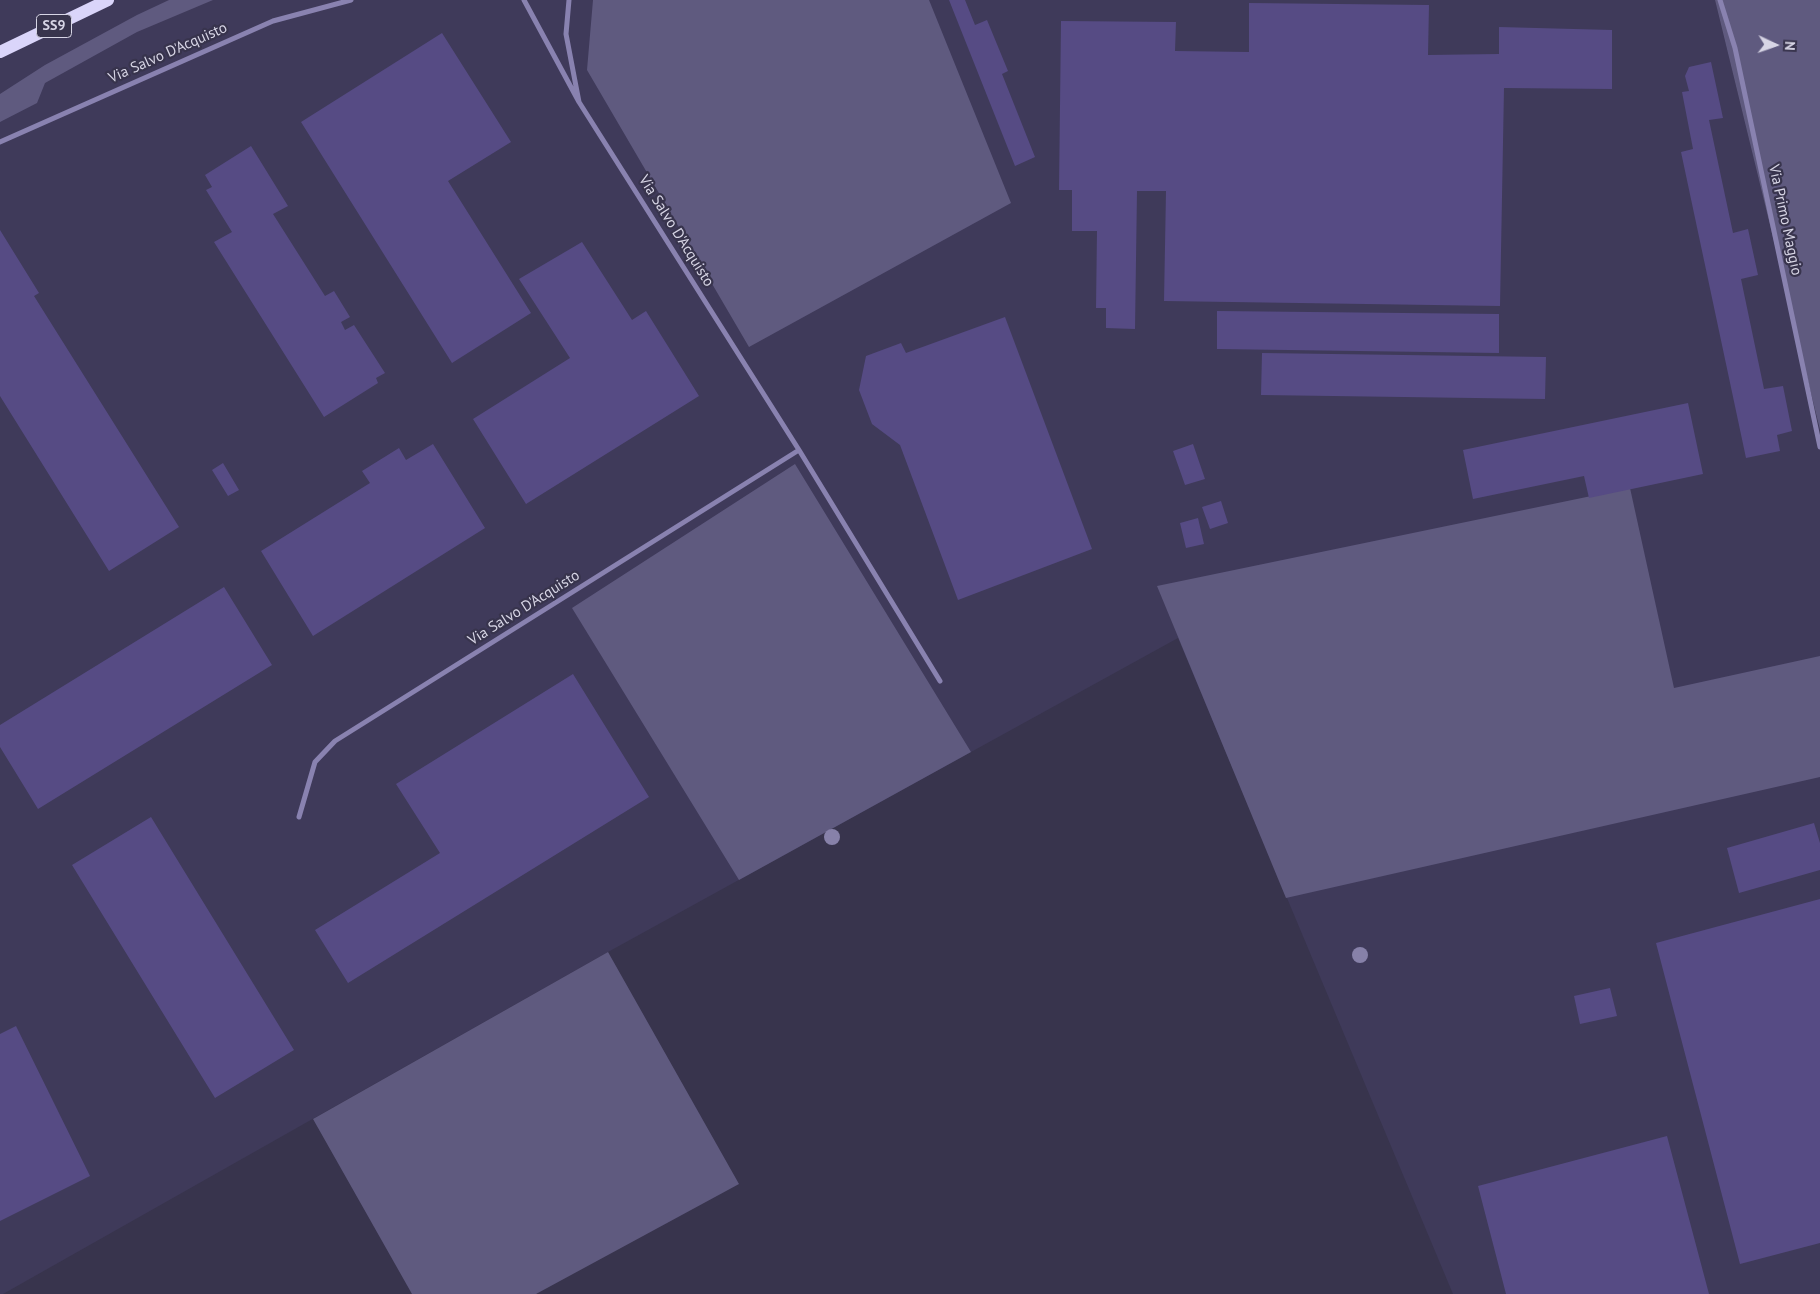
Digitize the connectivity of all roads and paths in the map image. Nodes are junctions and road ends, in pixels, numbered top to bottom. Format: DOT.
graph roads {
  1 [pos="108,0"];
  2 [pos="351,0"];
  3 [pos="524,0"];
  4 [pos="569,0"];
  5 [pos="1720,0"];
  6 [pos="0,52"];
  7 [pos="579,102"];
  8 [pos="0,142"];
  9 [pos="1820,447"];
  10 [pos="800,450"];
  11 [pos="940,681"];
  12 [pos="299,817"];
  1 -- 6 [label="main road, SS9"];
  2 -- 8 [label="street, Via Salvo D'Acquisto"];
  3 -- 7 [label="street, Via Salvo D'Acquisto"];
  4 -- 7 [label="street, Via Salvo D'Acquisto"];
  5 -- 9 [label="street, Via Primo Maggio"];
  7 -- 10 [label="street, Via Salvo D'Acquisto"];
  10 -- 11 [label="street, Via Salvo D'Acquisto"];
  10 -- 12 [label="street, Via Salvo D'Acquisto"];
}
